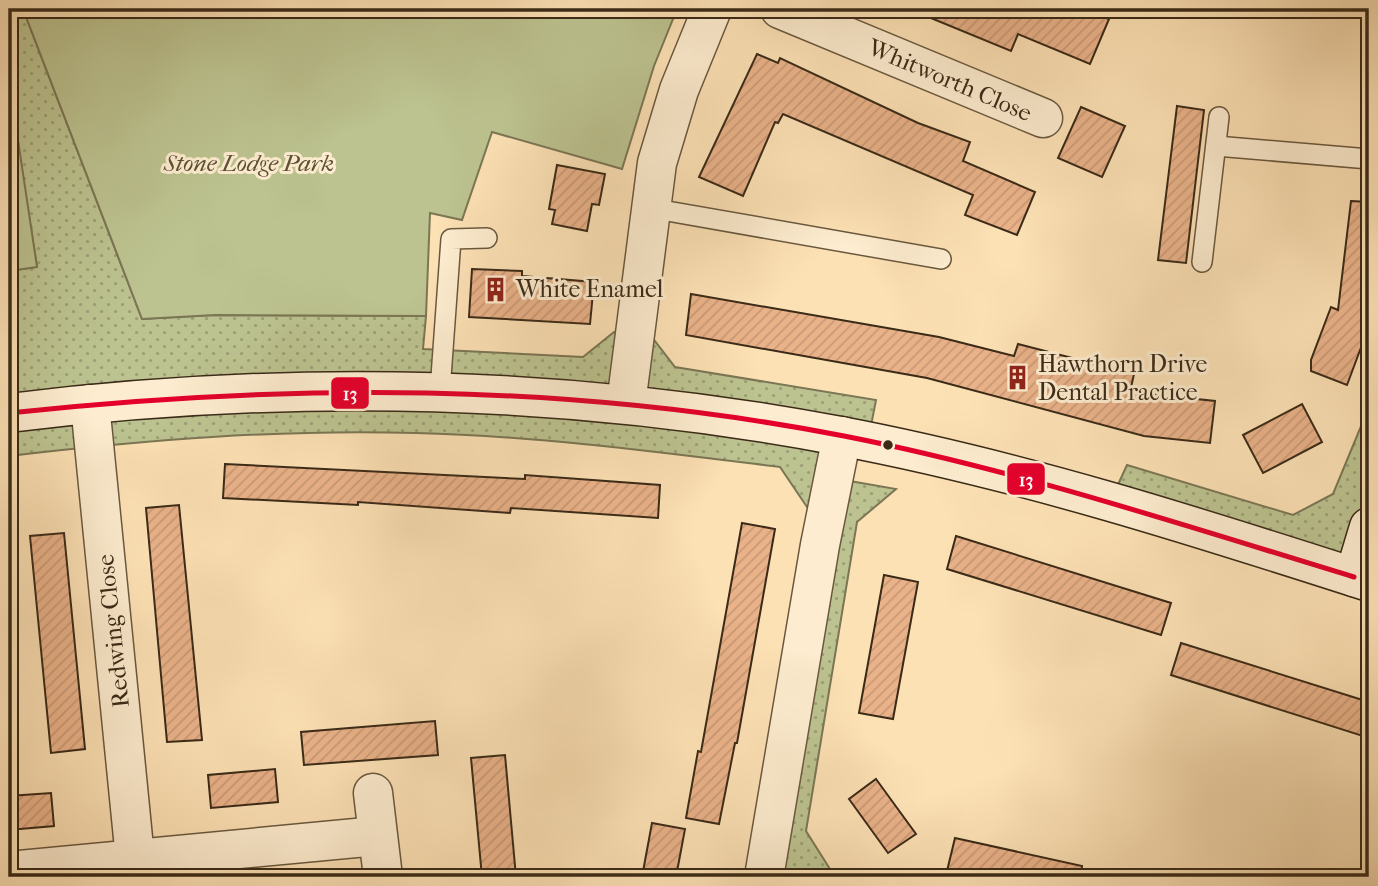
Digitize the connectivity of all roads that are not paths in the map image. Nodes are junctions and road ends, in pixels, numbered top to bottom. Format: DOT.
graph roads {
  1 [pos="712,9"];
  2 [pos="780,9"];
  3 [pos="1219,117"];
  4 [pos="1043,118"];
  5 [pos="1216,146"];
  6 [pos="1369,159"];
  7 [pos="650,208"];
  8 [pos="487,238"];
  9 [pos="941,259"];
  10 [pos="1202,262"];
  11 [pos="440,391"];
  12 [pos="90,404"];
  13 [pos="626,404"];
  14 [pos="9,413"];
  15 [pos="842,436"];
  16 [pos="1369,527"];
  17 [pos="1362,580"];
  18 [pos="373,793"];
  19 [pos="377,836"];
  20 [pos="135,858"];
  21 [pos="9,871"];
  22 [pos="383,877"];
  23 [pos="764,877"];
  1 -- 7 [label="street"];
  2 -- 4 [label="street, Whitworth Close"];
  3 -- 5 [label="lane"];
  5 -- 6 [label="lane"];
  5 -- 10 [label="lane"];
  7 -- 9 [label="lane"];
  7 -- 13 [label="street"];
  8 -- 11 [label="lane"];
  11 -- 12 [label="street"];
  11 -- 13 [label="street"];
  12 -- 14 [label="street"];
  12 -- 20 [label="street, Redwing Close"];
  13 -- 15 [label="street"];
  15 -- 17 [label="street"];
  15 -- 23 [label="street"];
  16 -- 17 [label="street"];
  18 -- 19 [label="street"];
  19 -- 20 [label="street"];
  19 -- 22 [label="street"];
  20 -- 21 [label="street"];
}
